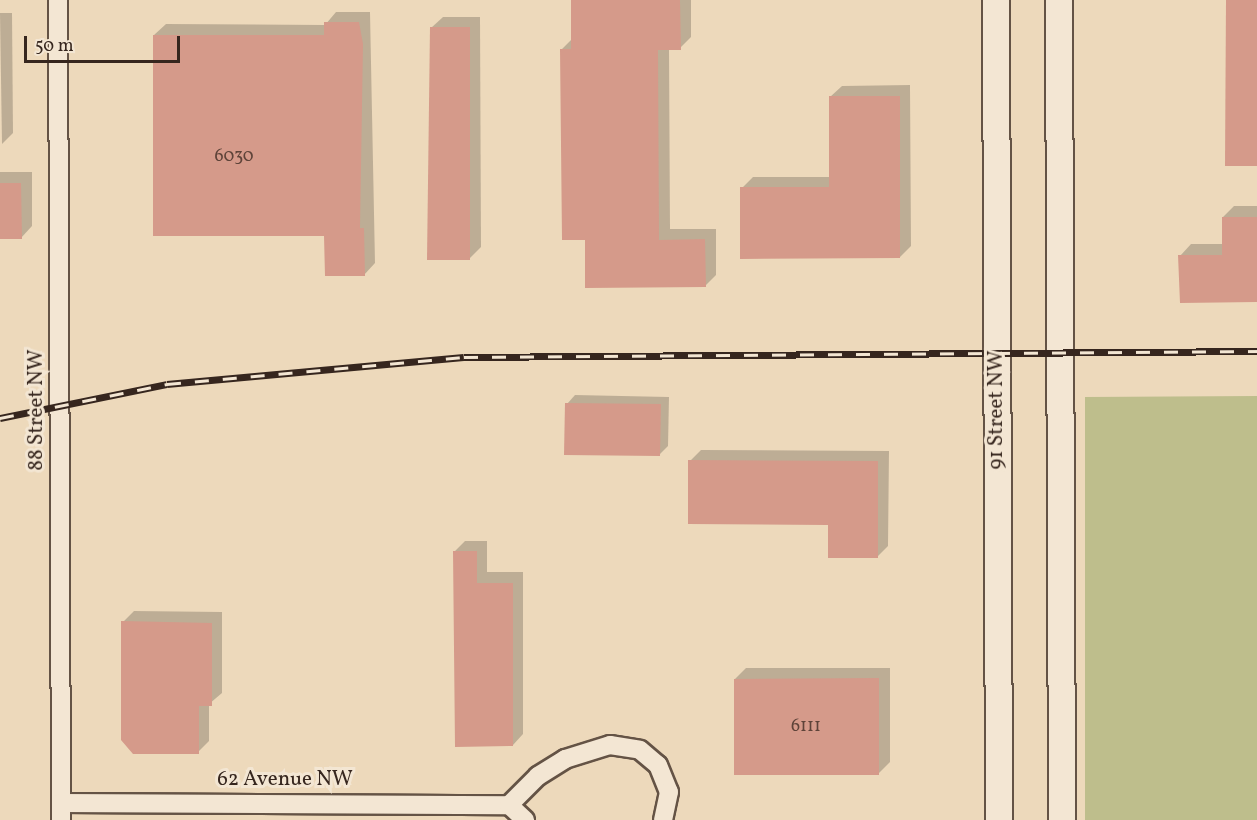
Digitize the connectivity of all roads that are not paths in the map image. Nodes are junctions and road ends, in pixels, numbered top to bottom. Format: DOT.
graph roads {
  1 [pos="58,0"];
  2 [pos="996,0"];
  3 [pos="1059,0"];
  4 [pos="509,805"];
  5 [pos="61,812"];
  6 [pos="525,820"];
  7 [pos="663,820"];
  8 [pos="999,820"];
  9 [pos="1062,820"];
  1 -- 5 [label="street, 88 Street NW"];
  2 -- 8 [label="main road, 91 Street NW"];
  3 -- 9 [label="main road"];
  4 -- 5 [label="street, 62 Avenue NW"];
  4 -- 6 [label="street"];
  4 -- 7 [label="street"];
}
